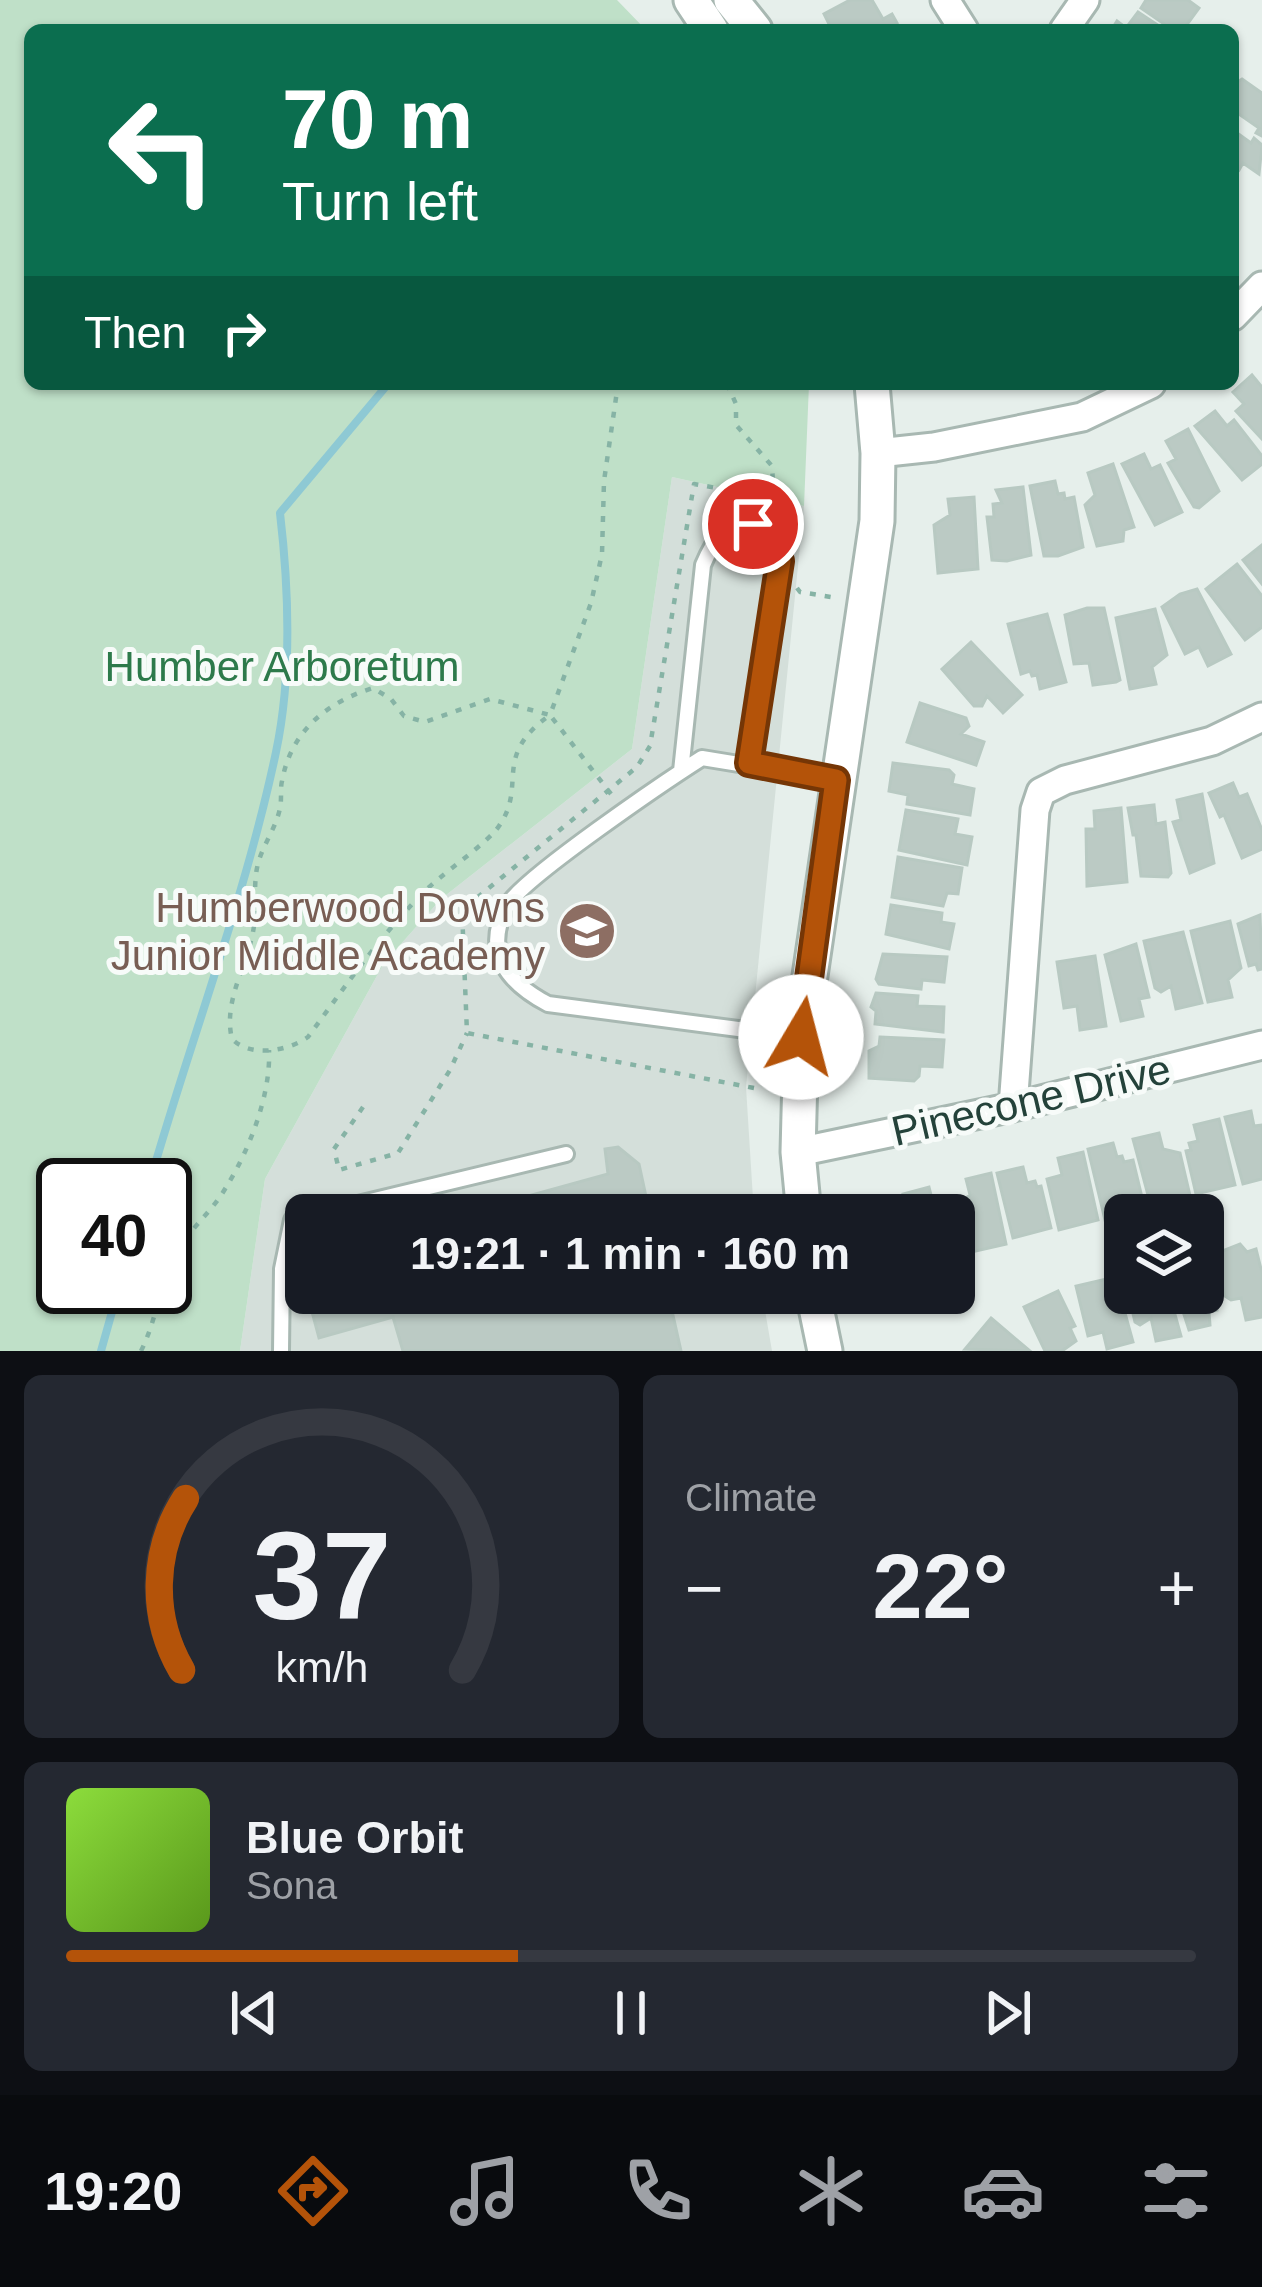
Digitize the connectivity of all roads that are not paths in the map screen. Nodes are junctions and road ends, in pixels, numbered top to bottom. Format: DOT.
graph roads {
  1 [pos="731,0"];
  2 [pos="750,24"];
  3 [pos="1262,286"];
  4 [pos="1239,310"];
  5 [pos="873,390"];
  6 [pos="1138,390"];
  7 [pos="878,453"];
  8 [pos="1262,717"];
  9 [pos="749,763"];
  10 [pos="681,771"];
  11 [pos="836,780"];
  12 [pos="801,1037"];
  13 [pos="1262,1045"];
  14 [pos="1013,1107"];
  15 [pos="799,1152"];
  16 [pos="566,1154"];
  17 [pos="400,1194"];
  18 [pos="802,1194"];
  19 [pos="285,1254"];
  20 [pos="817,1314"];
  21 [pos="280,1351"];
  22 [pos="825,1351"];
  1 -- 2 [label="street"];
  3 -- 4 [label="street"];
  5 -- 7 [label="street"];
  6 -- 7 [label="street"];
  7 -- 11 [label="street"];
  8 -- 14 [label="street"];
  9 -- 10 [label="lane"];
  9 -- 10 [label="lane"];
  9 -- 11 [label="lane"];
  10 -- 12 [label="lane"];
  11 -- 12 [label="street"];
  12 -- 15 [label="street"];
  13 -- 14 [label="street, Pinecone Drive"];
  14 -- 15 [label="street, Pinecone Drive"];
  15 -- 18 [label="street"];
  16 -- 17 [label="lane"];
  19 -- 21 [label="lane"];
  20 -- 22 [label="street"];
}
